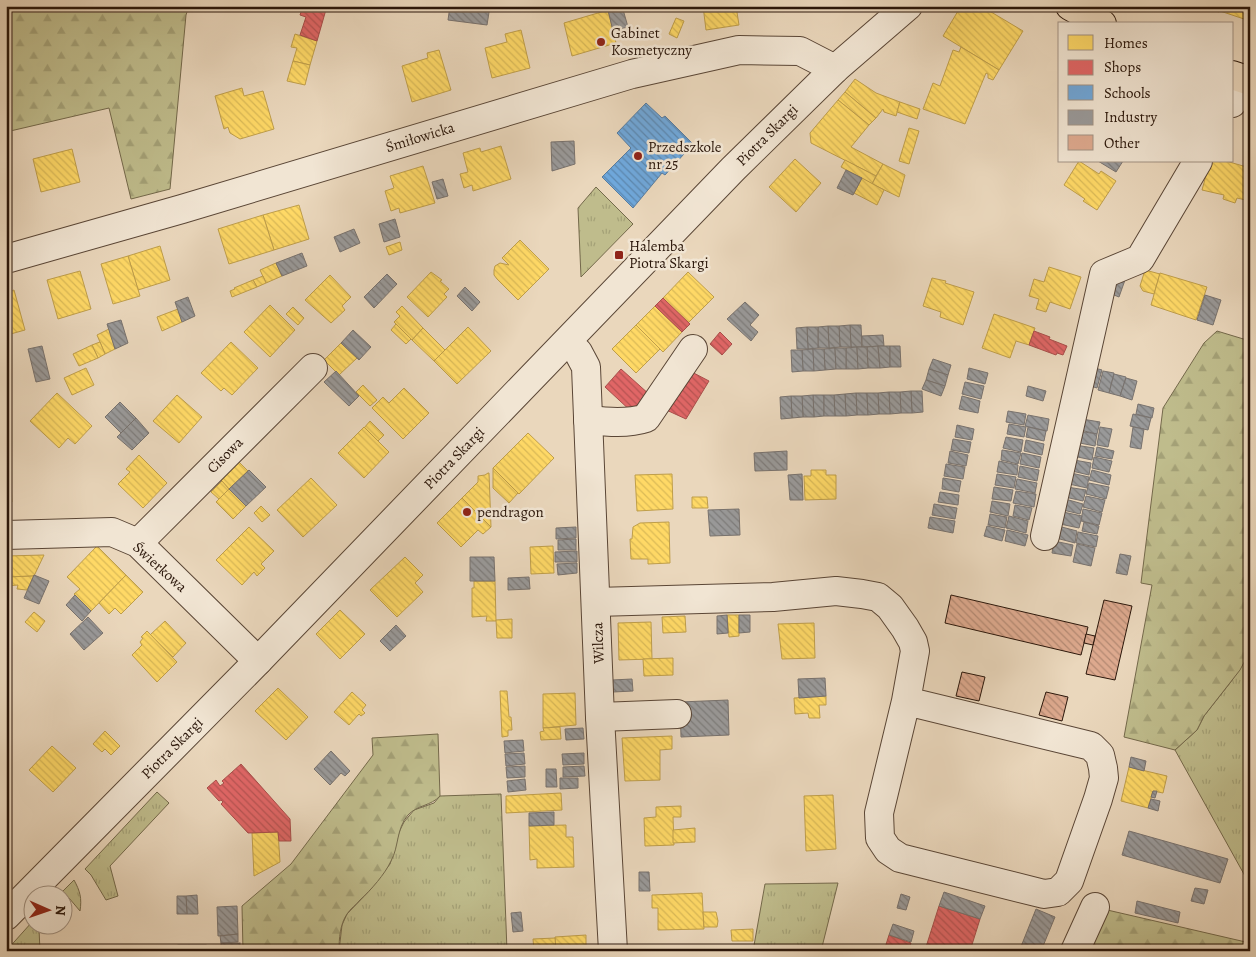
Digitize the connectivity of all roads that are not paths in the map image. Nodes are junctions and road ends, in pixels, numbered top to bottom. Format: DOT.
graph roads {
  1 [pos="908,6"];
  2 [pos="1070,6"];
  3 [pos="1100,17"];
  4 [pos="835,69"];
  5 [pos="1242,78"];
  6 [pos="1234,98"];
  7 [pos="1197,162"];
  8 [pos="6,259"];
  9 [pos="567,342"];
  10 [pos="693,349"];
  11 [pos="313,368"];
  12 [pos="588,420"];
  13 [pos="6,535"];
  14 [pos="1045,536"];
  15 [pos="138,543"];
  16 [pos="596,602"];
  17 [pos="258,661"];
  18 [pos="906,701"];
  19 [pos="677,714"];
  20 [pos="600,717"];
  21 [pos="1095,907"];
  22 [pos="6,916"];
  23 [pos="613,951"];
  24 [pos="1075,951"];
  1 -- 4 [label="street, Piotra Skargi"];
  2 -- 3 [label="main road"];
  4 -- 8 [label="street, Śmiłowicka"];
  4 -- 9 [label="street, Piotra Skargi"];
  5 -- 6 [label="street"];
  7 -- 14 [label="street"];
  9 -- 12 [label="street, Wilcza"];
  9 -- 17 [label="street, Piotra Skargi"];
  10 -- 12 [label="street"];
  11 -- 15 [label="street, Cisowa"];
  12 -- 16 [label="street, Wilcza"];
  13 -- 15 [label="street, Świerkowa"];
  15 -- 17 [label="street, Świerkowa"];
  16 -- 18 [label="street"];
  16 -- 20 [label="street, Wilcza"];
  17 -- 22 [label="street, Piotra Skargi"];
  18 -- 18 [label="street"];
  19 -- 20 [label="street"];
  20 -- 23 [label="street, Wilcza"];
  21 -- 24 [label="street"];
}
